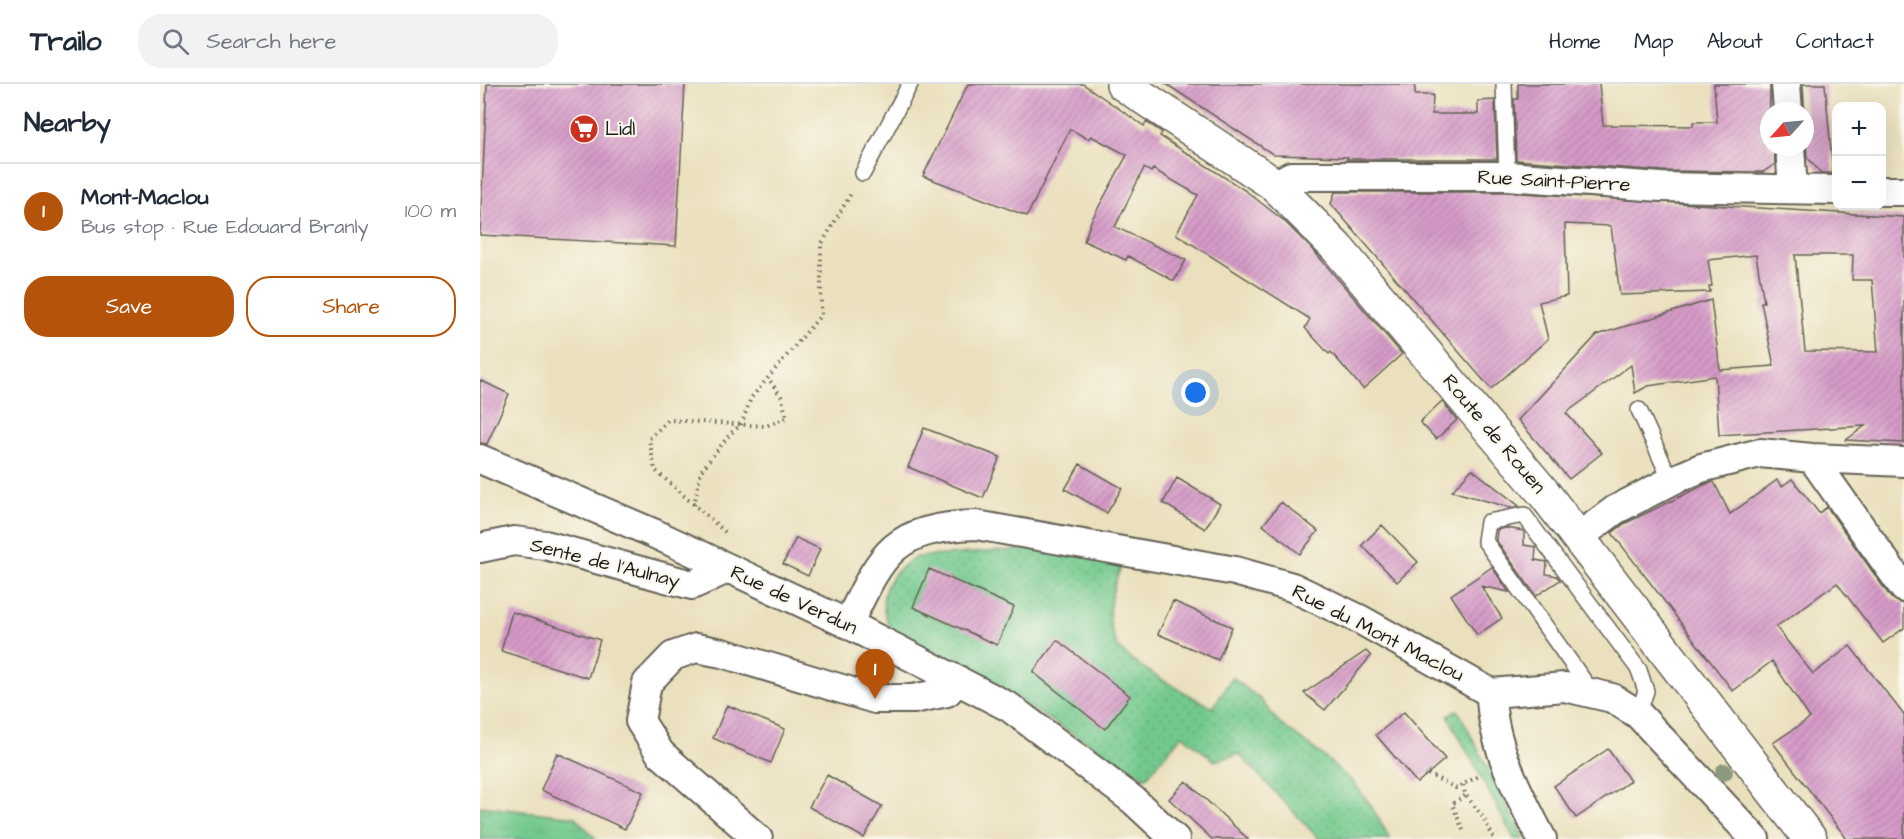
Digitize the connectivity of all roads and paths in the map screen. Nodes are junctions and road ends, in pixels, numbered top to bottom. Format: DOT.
graph roads {
  1 [pos="910,84"];
  2 [pos="1123,84"];
  3 [pos="1504,84"];
  4 [pos="1786,84"];
  5 [pos="1787,102"];
  6 [pos="1791,156"];
  7 [pos="863,173"];
  8 [pos="1507,176"];
  9 [pos="1275,185"];
  10 [pos="1793,189"];
  11 [pos="1832,190"];
  12 [pos="1886,191"];
  13 [pos="1904,191"];
  14 [pos="768,378"];
  15 [pos="1639,410"];
  16 [pos="741,425"];
  17 [pos="1812,458"];
  18 [pos="480,459"];
  19 [pos="1904,462"];
  20 [pos="1671,481"];
  21 [pos="694,505"];
  22 [pos="1580,537"];
  23 [pos="733,540"];
  24 [pos="480,548"];
  25 [pos="727,569"];
  26 [pos="1904,588"];
  27 [pos="848,624"];
  28 [pos="958,680"];
  29 [pos="1591,691"];
  30 [pos="1491,693"];
  31 [pos="1638,714"];
  32 [pos="1506,761"];
  33 [pos="1428,774"];
  34 [pos="1462,785"];
  35 [pos="1466,795"];
  36 [pos="1463,830"];
  37 [pos="758,839"];
  38 [pos="1175,839"];
  39 [pos="1494,839"];
  40 [pos="1542,839"];
  41 [pos="1755,839"];
  42 [pos="1810,839"];
  1 -- 7 [label="lane"];
  2 -- 9 [label="street, Route de Rouen"];
  3 -- 8 [label="lane"];
  4 -- 5 [label="street"];
  6 -- 10 [label="street"];
  7 -- 14 [label="path"];
  8 -- 9 [label="street, Rue Saint-Pierre"];
  8 -- 10 [label="street, Rue Saint-Pierre"];
  9 -- 22 [label="street, Route de Rouen"];
  10 -- 11 [label="street, Rue Saint-Pierre"];
  12 -- 13 [label="street"];
  14 -- 16 [label="path"];
  14 -- 16 [label="path"];
  15 -- 20 [label="lane"];
  16 -- 21 [label="path"];
  16 -- 21 [label="path"];
  17 -- 19 [label="street"];
  17 -- 20 [label="street"];
  17 -- 26 [label="street"];
  18 -- 25 [label="street, Rue de Verdun"];
  20 -- 22 [label="street"];
  21 -- 23 [label="path"];
  22 -- 42 [label="street, Route de Rouen"];
  24 -- 25 [label="street, Sente de l'Aulnay"];
  25 -- 27 [label="street, Rue de Verdun"];
  27 -- 28 [label="street, Rue de Verdun"];
  27 -- 30 [label="street, Rue du Mont Maclou"];
  28 -- 37 [label="street"];
  28 -- 38 [label="street, Rue de Verdun"];
  29 -- 30 [label="street"];
  29 -- 31 [label="street"];
  29 -- 31 [label="lane"];
  30 -- 32 [label="street"];
  31 -- 41 [label="street"];
  32 -- 34 [label="path"];
  32 -- 40 [label="street"];
  33 -- 34 [label="path"];
  34 -- 35 [label="path"];
  35 -- 36 [label="path"];
  35 -- 39 [label="path"];
}
